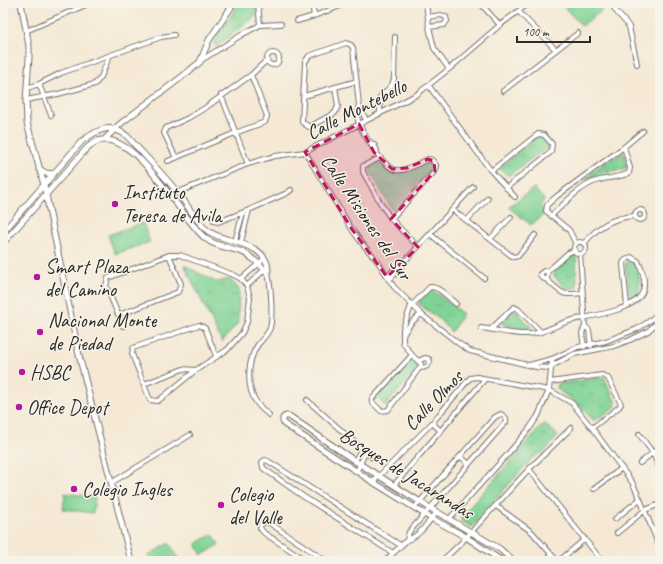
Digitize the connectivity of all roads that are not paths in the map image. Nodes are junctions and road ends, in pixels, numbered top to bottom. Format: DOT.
graph roads {
  1 [pos="21,3"];
  2 [pos="90,3"];
  3 [pos="234,3"];
  4 [pos="258,3"];
  5 [pos="312,3"];
  6 [pos="348,3"];
  7 [pos="426,3"];
  8 [pos="480,3"];
  9 [pos="529,3"];
  10 [pos="612,3"];
  11 [pos="518,11"];
  12 [pos="314,16"];
  13 [pos="428,17"];
  14 [pos="298,21"];
  15 [pos="281,24"];
  16 [pos="260,25"];
  17 [pos="500,25"];
  18 [pos="429,27"];
  19 [pos="26,32"];
  20 [pos="578,33"];
  21 [pos="174,36"];
  22 [pos="395,37"];
  23 [pos="556,50"];
  24 [pos="109,57"];
  25 [pos="267,60"];
  26 [pos="200,62"];
  27 [pos="637,64"];
  28 [pos="449,69"];
  29 [pos="251,75"];
  30 [pos="356,81"];
  31 [pos="39,84"];
  32 [pos="429,86"];
  33 [pos="27,88"];
  34 [pos="335,88"];
  35 [pos="503,91"];
  36 [pos="221,95"];
  37 [pos="44,96"];
  38 [pos="304,96"];
  39 [pos="26,100"];
  40 [pos="359,105"];
  41 [pos="380,114"];
  42 [pos="51,115"];
  43 [pos="366,120"];
  44 [pos="360,124"];
  45 [pos="114,129"];
  46 [pos="643,131"];
  47 [pos="235,133"];
  48 [pos="104,140"];
  49 [pos="624,147"];
  50 [pos="305,152"];
  51 [pos="379,156"];
  52 [pos="176,158"];
  53 [pos="168,161"];
  54 [pos="248,164"];
  55 [pos="39,169"];
  56 [pos="492,171"];
  57 [pos="53,174"];
  58 [pos="576,182"];
  59 [pos="44,185"];
  60 [pos="473,187"];
  61 [pos="506,188"];
  62 [pos="581,189"];
  63 [pos="291,190"];
  64 [pos="178,192"];
  65 [pos="46,194"];
  66 [pos="171,195"];
  67 [pos="488,198"];
  68 [pos="515,198"];
  69 [pos="249,210"];
  70 [pos="453,210"];
  71 [pos="243,213"];
  72 [pos="552,216"];
  73 [pos="635,216"];
  74 [pos="511,217"];
  75 [pos="390,219"];
  76 [pos="467,220"];
  77 [pos="214,221"];
  78 [pos="3,232"];
  79 [pos="430,234"];
  80 [pos="535,235"];
  81 [pos="490,239"];
  82 [pos="235,241"];
  83 [pos="241,242"];
  84 [pos="3,244"];
  85 [pos="576,244"];
  86 [pos="584,244"];
  87 [pos="418,247"];
  88 [pos="575,250"];
  89 [pos="580,254"];
  90 [pos="169,256"];
  91 [pos="264,259"];
  92 [pos="260,264"];
  93 [pos="267,270"];
  94 [pos="484,278"];
  95 [pos="241,279"];
  96 [pos="388,279"];
  97 [pos="247,286"];
  98 [pos="583,293"];
  99 [pos="456,304"];
  100 [pos="411,306"];
  101 [pos="627,306"];
  102 [pos="660,312"];
  103 [pos="421,314"];
  104 [pos="119,315"];
  105 [pos="584,318"];
  106 [pos="406,319"];
  107 [pos="660,320"];
  108 [pos="411,323"];
  109 [pos="122,326"];
  110 [pos="585,326"];
  111 [pos="481,328"];
  112 [pos="491,329"];
  113 [pos="541,332"];
  114 [pos="402,335"];
  115 [pos="591,344"];
  116 [pos="583,345"];
  117 [pos="592,350"];
  118 [pos="584,352"];
  119 [pos="412,355"];
  120 [pos="216,356"];
  121 [pos="552,359"];
  122 [pos="418,361"];
  123 [pos="529,365"];
  124 [pos="552,367"];
  125 [pos="420,368"];
  126 [pos="196,370"];
  127 [pos="485,379"];
  128 [pos="550,382"];
  129 [pos="144,384"];
  130 [pos="549,390"];
  131 [pos="307,400"];
  132 [pos="269,415"];
  133 [pos="432,423"];
  134 [pos="571,428"];
  135 [pos="592,428"];
  136 [pos="441,431"];
  137 [pos="639,434"];
  138 [pos="190,435"];
  139 [pos="327,442"];
  140 [pos="660,447"];
  141 [pos="323,449"];
  142 [pos="361,449"];
  143 [pos="366,453"];
  144 [pos="653,453"];
  145 [pos="371,457"];
  146 [pos="461,457"];
  147 [pos="355,461"];
  148 [pos="640,463"];
  149 [pos="360,464"];
  150 [pos="469,464"];
  151 [pos="622,468"];
  152 [pos="529,469"];
  153 [pos="660,470"];
  154 [pos="357,471"];
  155 [pos="379,476"];
  156 [pos="374,482"];
  157 [pos="111,483"];
  158 [pos="394,484"];
  159 [pos="309,488"];
  160 [pos="594,489"];
  161 [pos="304,496"];
  162 [pos="640,499"];
  163 [pos="420,502"];
  164 [pos="660,504"];
  165 [pos="496,506"];
  166 [pos="414,508"];
  167 [pos="430,508"];
  168 [pos="645,510"];
  169 [pos="436,512"];
  170 [pos="425,514"];
  171 [pos="352,515"];
  172 [pos="431,518"];
  173 [pos="449,519"];
  174 [pos="615,519"];
  175 [pos="346,524"];
  176 [pos="471,531"];
  177 [pos="617,533"];
  178 [pos="466,537"];
  179 [pos="585,539"];
  180 [pos="407,540"];
  181 [pos="400,545"];
  182 [pos="660,548"];
  183 [pos="312,552"];
  184 [pos="393,553"];
  185 [pos="131,561"];
  186 [pos="307,561"];
  187 [pos="326,561"];
  188 [pos="385,561"];
  189 [pos="442,561"];
  190 [pos="502,561"];
  191 [pos="513,561"];
  192 [pos="558,561"];
  193 [pos="602,561"];
  1 -- 19 [label="street"];
  2 -- 19 [label="street"];
  3 -- 26 [label="street"];
  4 -- 16 [label="street"];
  5 -- 12 [label="street"];
  6 -- 12 [label="street"];
  7 -- 13 [label="street"];
  8 -- 17 [label="street"];
  9 -- 11 [label="street, Calle Montebello"];
  10 -- 27 [label="street"];
  11 -- 17 [label="street, Calle Montebello"];
  11 -- 23 [label="street"];
  12 -- 14 [label="street"];
  13 -- 18 [label="street"];
  13 -- 18 [label="street"];
  15 -- 16 [label="street"];
  16 -- 26 [label="street"];
  17 -- 28 [label="street, Calle Montebello"];
  18 -- 28 [label="street"];
  19 -- 33 [label="street"];
  20 -- 23 [label="street"];
  21 -- 24 [label="street"];
  22 -- 41 [label="street"];
  23 -- 35 [label="street"];
  24 -- 31 [label="street"];
  24 -- 37 [label="street"];
  25 -- 29 [label="street"];
  26 -- 45 [label="street"];
  28 -- 32 [label="street, Calle Montebello"];
  29 -- 36 [label="street"];
  29 -- 47 [label="street"];
  30 -- 34 [label="street"];
  30 -- 38 [label="street"];
  30 -- 40 [label="street"];
  31 -- 33 [label="street"];
  31 -- 37 [label="street"];
  32 -- 41 [label="street, Calle Montebello"];
  32 -- 56 [label="street"];
  33 -- 39 [label="street"];
  34 -- 38 [label="street"];
  34 -- 38 [label="street"];
  36 -- 47 [label="street"];
  36 -- 52 [label="street"];
  37 -- 39 [label="street"];
  37 -- 42 [label="street"];
  39 -- 55 [label="street"];
  40 -- 43 [label="street"];
  40 -- 44 [label="street"];
  41 -- 43 [label="street, Calle Montebello"];
  43 -- 44 [label="street, Calle Montebello"];
  44 -- 50 [label="street, Calle Montebello"];
  44 -- 51 [label="street"];
  45 -- 48 [label="street"];
  45 -- 57 [label="street"];
  45 -- 64 [label="street"];
  46 -- 49 [label="street"];
  47 -- 52 [label="street"];
  47 -- 54 [label="street"];
  48 -- 65 [label="street"];
  48 -- 66 [label="street"];
  49 -- 58 [label="street"];
  49 -- 62 [label="street"];
  50 -- 54 [label="street, Calle Montebello"];
  50 -- 96 [label="street, Calle Misiones del Sur"];
  51 -- 75 [label="street"];
  51 -- 75 [label="street"];
  52 -- 53 [label="street"];
  54 -- 64 [label="street, Calle Montebello"];
  55 -- 57 [label="street"];
  55 -- 59 [label="street"];
  56 -- 61 [label="street"];
  56 -- 61 [label="street"];
  57 -- 59 [label="street"];
  58 -- 62 [label="street"];
  58 -- 72 [label="street"];
  59 -- 65 [label="street"];
  59 -- 78 [label="street"];
  60 -- 70 [label="street"];
  61 -- 68 [label="street"];
  62 -- 72 [label="street"];
  63 -- 69 [label="street"];
  64 -- 66 [label="street, Calle Montebello"];
  64 -- 82 [label="street"];
  65 -- 84 [label="street"];
  65 -- 157 [label="street"];
  66 -- 92 [label="street"];
  67 -- 76 [label="street"];
  69 -- 71 [label="street"];
  69 -- 83 [label="street"];
  70 -- 76 [label="street"];
  70 -- 79 [label="street"];
  71 -- 77 [label="street"];
  71 -- 82 [label="street"];
  72 -- 85 [label="street"];
  73 -- 86 [label="street"];
  74 -- 81 [label="street"];
  75 -- 87 [label="street"];
  76 -- 81 [label="street"];
  79 -- 87 [label="street"];
  79 -- 94 [label="street"];
  80 -- 81 [label="street"];
  82 -- 83 [label="street"];
  83 -- 91 [label="street"];
  85 -- 86 [label="street"];
  85 -- 88 [label="street"];
  86 -- 89 [label="street"];
  87 -- 96 [label="street"];
  88 -- 89 [label="street"];
  88 -- 98 [label="street"];
  89 -- 98 [label="street"];
  90 -- 95 [label="street"];
  90 -- 104 [label="street"];
  90 -- 104 [label="street"];
  91 -- 92 [label="street"];
  91 -- 93 [label="street"];
  92 -- 93 [label="street"];
  92 -- 95 [label="street"];
  93 -- 97 [label="street"];
  93 -- 132 [label="street"];
  95 -- 97 [label="street"];
  96 -- 100 [label="street, Calle Misiones del Sur"];
  97 -- 120 [label="street"];
  98 -- 105 [label="street"];
  99 -- 100 [label="street"];
  100 -- 103 [label="street, Calle Misiones del Sur"];
  100 -- 106 [label="street"];
  101 -- 101 [label="street"];
  101 -- 105 [label="street"];
  102 -- 115 [label="street, Calle Misiones del Sur"];
  103 -- 108 [label="street"];
  103 -- 123 [label="street, Calle Misiones del Sur"];
  104 -- 109 [label="street"];
  105 -- 110 [label="street"];
  105 -- 113 [label="street"];
  106 -- 108 [label="street"];
  106 -- 114 [label="street"];
  107 -- 117 [label="street"];
  108 -- 114 [label="street"];
  110 -- 115 [label="street"];
  110 -- 116 [label="street"];
  111 -- 112 [label="street"];
  112 -- 113 [label="street"];
  112 -- 113 [label="street"];
  114 -- 119 [label="street"];
  115 -- 116 [label="street, Calle Misiones del Sur"];
  115 -- 117 [label="street"];
  116 -- 118 [label="street"];
  116 -- 121 [label="street, Calle Misiones del Sur"];
  117 -- 118 [label="street"];
  118 -- 124 [label="street"];
  119 -- 122 [label="street"];
  119 -- 125 [label="street"];
  120 -- 126 [label="street"];
  120 -- 129 [label="street"];
  121 -- 123 [label="street, Calle Misiones del Sur"];
  121 -- 124 [label="street"];
  122 -- 125 [label="street"];
  122 -- 125 [label="street"];
  123 -- 124 [label="street, Calle Misiones del Sur"];
  124 -- 128 [label="street"];
  126 -- 129 [label="street"];
  126 -- 129 [label="street"];
  127 -- 130 [label="street"];
  127 -- 133 [label="street, Calle Olmos"];
  127 -- 136 [label="street, Calle Olmos"];
  128 -- 130 [label="street"];
  128 -- 135 [label="street"];
  130 -- 135 [label="street"];
  130 -- 173 [label="street"];
  131 -- 142 [label="street"];
  133 -- 136 [label="street"];
  133 -- 155 [label="street, Calle Olmos"];
  134 -- 152 [label="street"];
  135 -- 151 [label="street"];
  136 -- 158 [label="street, Calle Olmos"];
  137 -- 144 [label="street"];
  138 -- 157 [label="street"];
  139 -- 141 [label="street"];
  139 -- 141 [label="street, Bosques de Jacarandas"];
  139 -- 147 [label="street, Bosques de Jacarandas"];
  140 -- 144 [label="street"];
  141 -- 154 [label="street"];
  142 -- 143 [label="street"];
  142 -- 147 [label="street"];
  143 -- 145 [label="street"];
  143 -- 149 [label="street"];
  144 -- 148 [label="street"];
  144 -- 153 [label="street"];
  146 -- 150 [label="street"];
  146 -- 150 [label="street"];
  146 -- 163 [label="street"];
  147 -- 149 [label="street, Bosques de Jacarandas"];
  149 -- 154 [label="street"];
  149 -- 155 [label="street, Bosques de Jacarandas"];
  150 -- 167 [label="street"];
  151 -- 160 [label="street"];
  151 -- 162 [label="street"];
  152 -- 165 [label="street"];
  152 -- 179 [label="street"];
  154 -- 156 [label="street"];
  155 -- 156 [label="street, Calle Olmos"];
  155 -- 158 [label="street, Bosques de Jacarandas"];
  156 -- 166 [label="street"];
  157 -- 185 [label="street"];
  158 -- 163 [label="street, Bosques de Jacarandas"];
  159 -- 161 [label="street"];
  159 -- 161 [label="street"];
  159 -- 171 [label="street"];
  161 -- 175 [label="street"];
  162 -- 168 [label="street"];
  162 -- 174 [label="street"];
  163 -- 166 [label="street"];
  163 -- 167 [label="street, Bosques de Jacarandas"];
  164 -- 168 [label="street"];
  165 -- 176 [label="street"];
  165 -- 192 [label="street"];
  166 -- 170 [label="street"];
  167 -- 169 [label="street, Bosques de Jacarandas"];
  167 -- 170 [label="street"];
  168 -- 177 [label="street"];
  168 -- 182 [label="street"];
  169 -- 172 [label="street"];
  169 -- 173 [label="street, Bosques de Jacarandas"];
  170 -- 172 [label="street"];
  170 -- 180 [label="street"];
  171 -- 175 [label="street"];
  171 -- 181 [label="street"];
  172 -- 178 [label="street"];
  172 -- 180 [label="street"];
  173 -- 176 [label="street, Bosques de Jacarandas"];
  175 -- 184 [label="street"];
  176 -- 178 [label="street"];
  176 -- 191 [label="street, Bosques de Jacarandas"];
  178 -- 189 [label="street"];
  178 -- 190 [label="street"];
  179 -- 192 [label="street"];
  179 -- 193 [label="street"];
  180 -- 181 [label="street"];
  181 -- 184 [label="street"];
  183 -- 186 [label="street"];
  183 -- 186 [label="street"];
  183 -- 187 [label="street"];
  184 -- 188 [label="street"];
}
